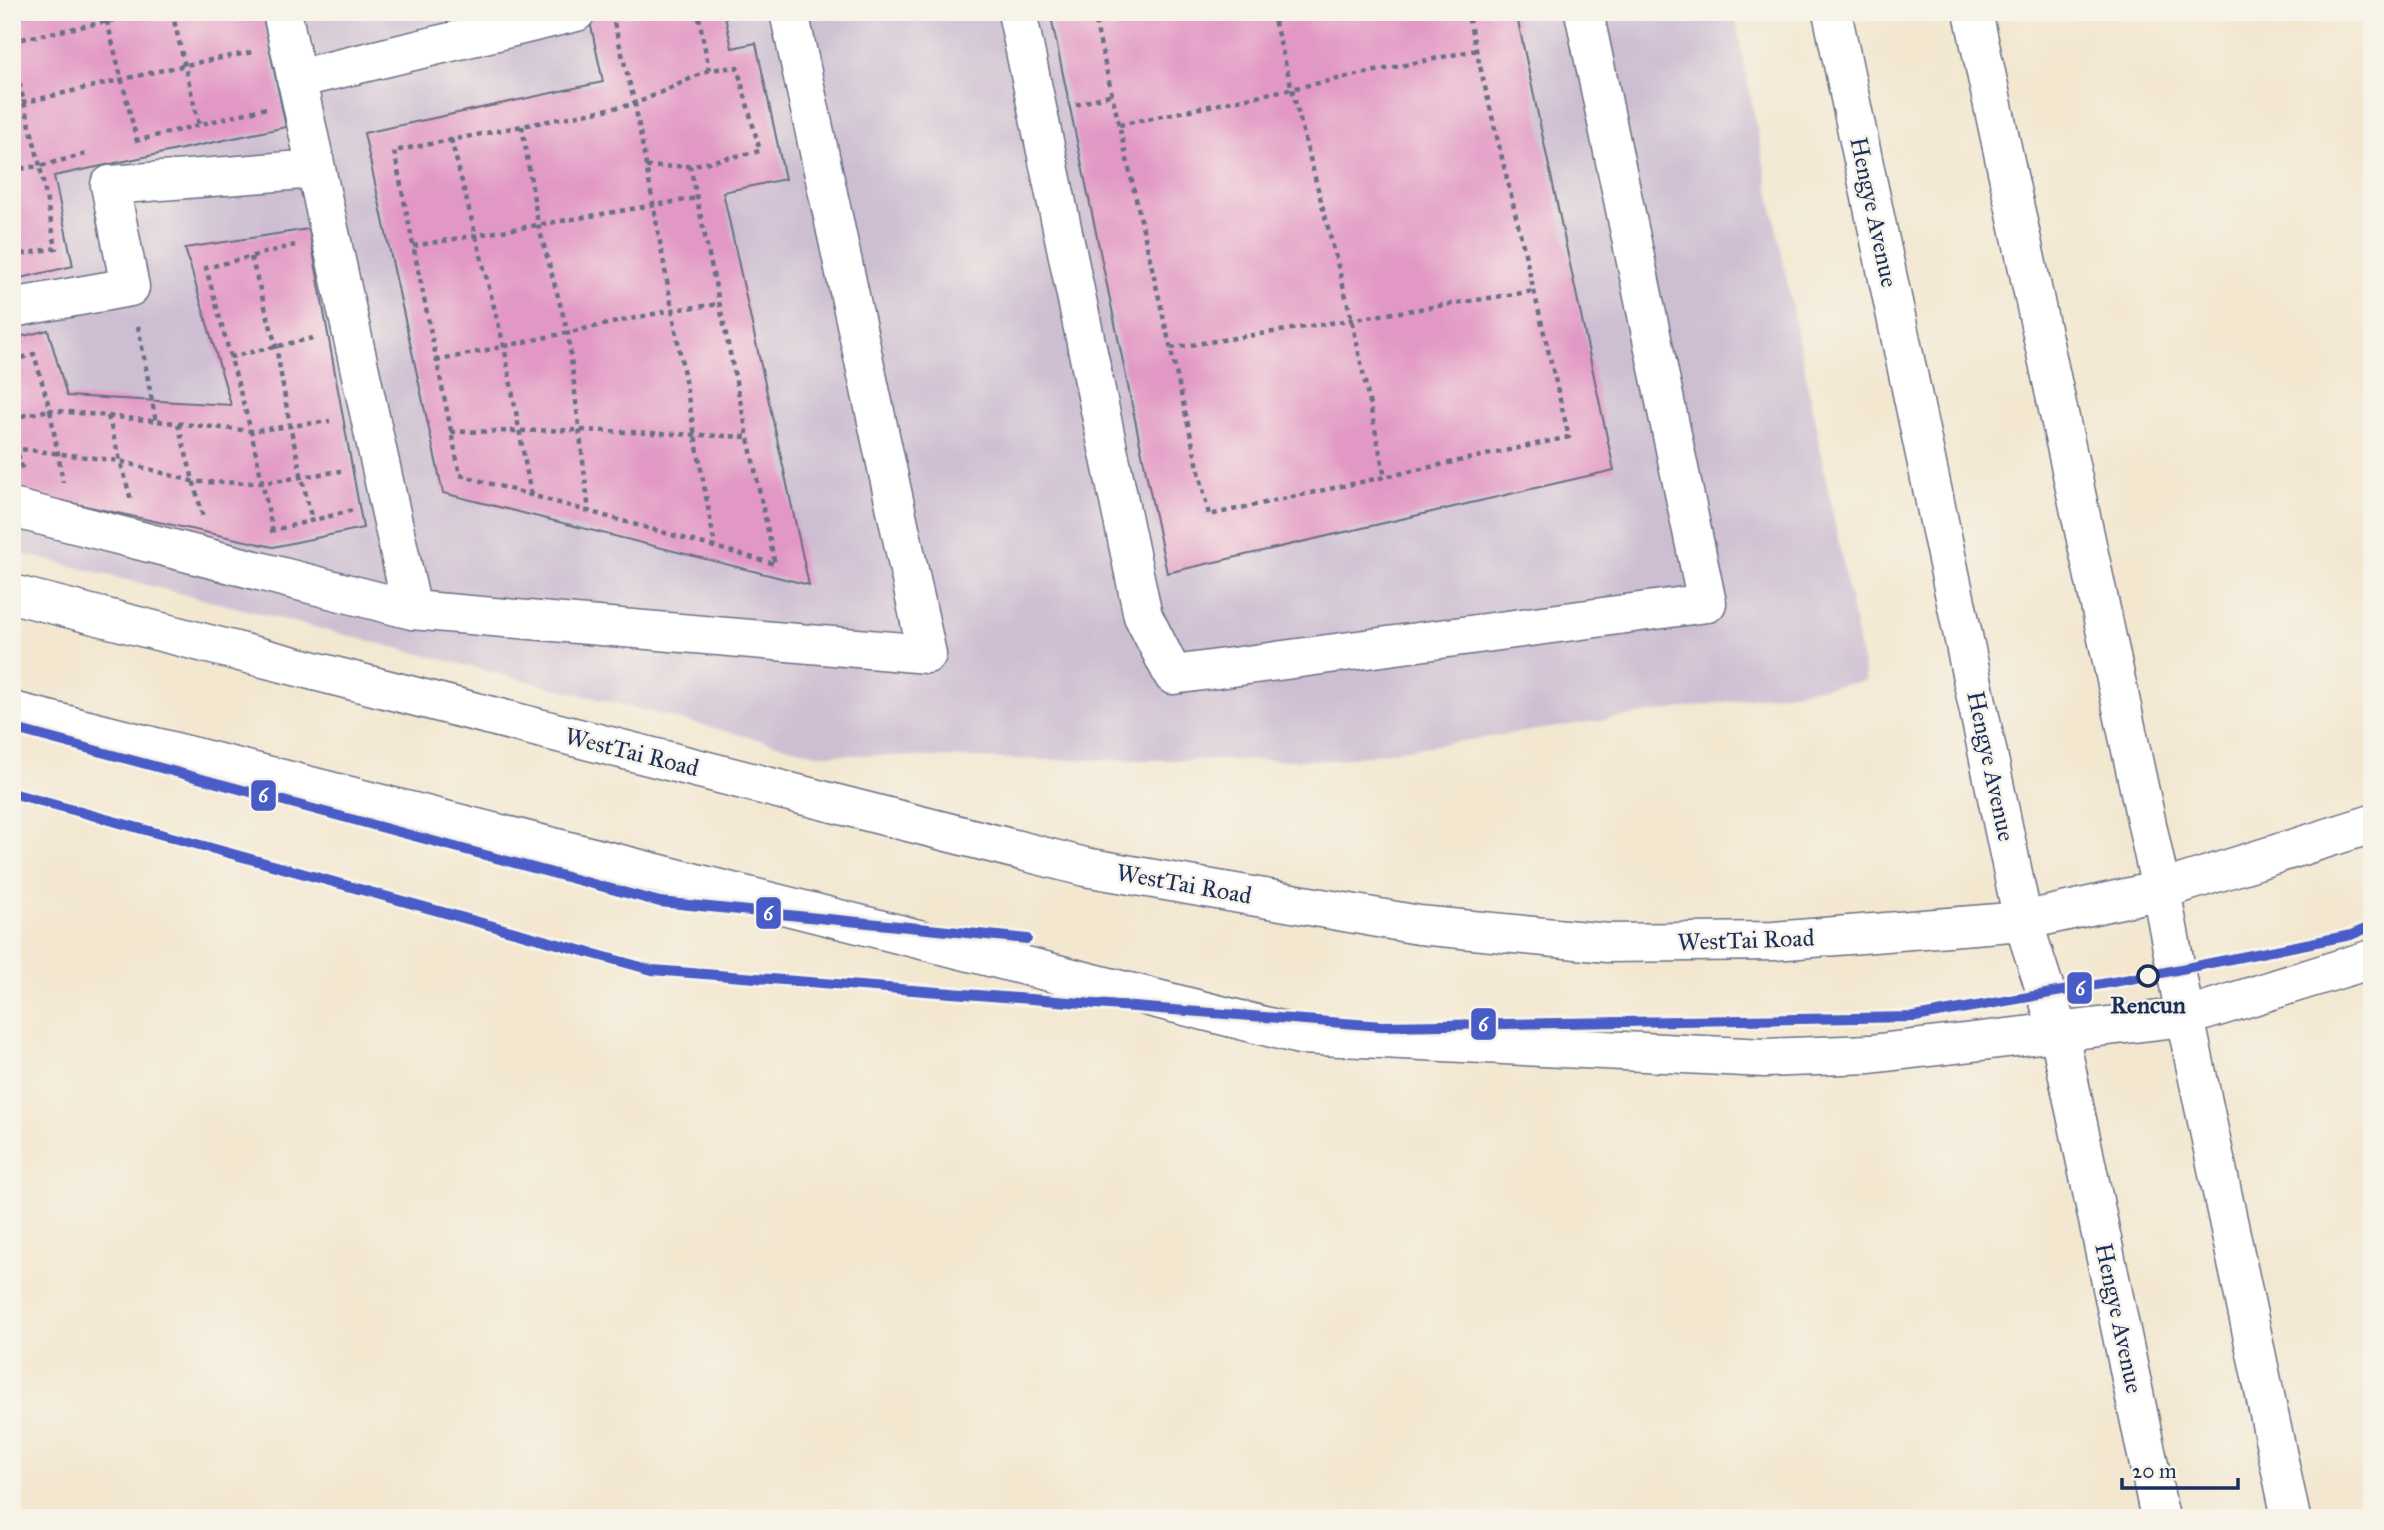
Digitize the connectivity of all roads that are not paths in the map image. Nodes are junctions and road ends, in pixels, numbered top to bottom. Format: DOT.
graph roads {
  1 [pos="282,12"];
  2 [pos="576,12"];
  3 [pos="789,12"];
  4 [pos="1017,12"];
  5 [pos="1584,12"];
  6 [pos="1832,12"];
  7 [pos="1973,12"];
  8 [pos="296,79"];
  9 [pos="315,169"];
  10 [pos="12,308"];
  11 [pos="12,508"];
  12 [pos="12,594"];
  13 [pos="412,610"];
  14 [pos="12,711"];
  15 [pos="2372,824"];
  16 [pos="2161,890"];
  17 [pos="2023,921"];
  18 [pos="2372,959"];
  19 [pos="2185,1017"];
  20 [pos="2059,1033"];
  21 [pos="2160,1518"];
  22 [pos="2291,1518"];
  1 -- 8 [label="street"];
  2 -- 8 [label="street"];
  3 -- 13 [label="street"];
  4 -- 5 [label="street"];
  6 -- 17 [label="street, Hengye Avenue"];
  7 -- 16 [label="street"];
  8 -- 9 [label="street"];
  9 -- 10 [label="street"];
  9 -- 13 [label="street"];
  11 -- 13 [label="street"];
  12 -- 17 [label="street, WestTai Road"];
  14 -- 20 [label="street"];
  15 -- 16 [label="street, WestTai Road"];
  16 -- 17 [label="street, WestTai Road"];
  16 -- 19 [label="street"];
  17 -- 20 [label="street, Hengye Avenue"];
  18 -- 19 [label="street"];
  19 -- 20 [label="street"];
  19 -- 22 [label="street"];
  20 -- 21 [label="street, Hengye Avenue"];
}
